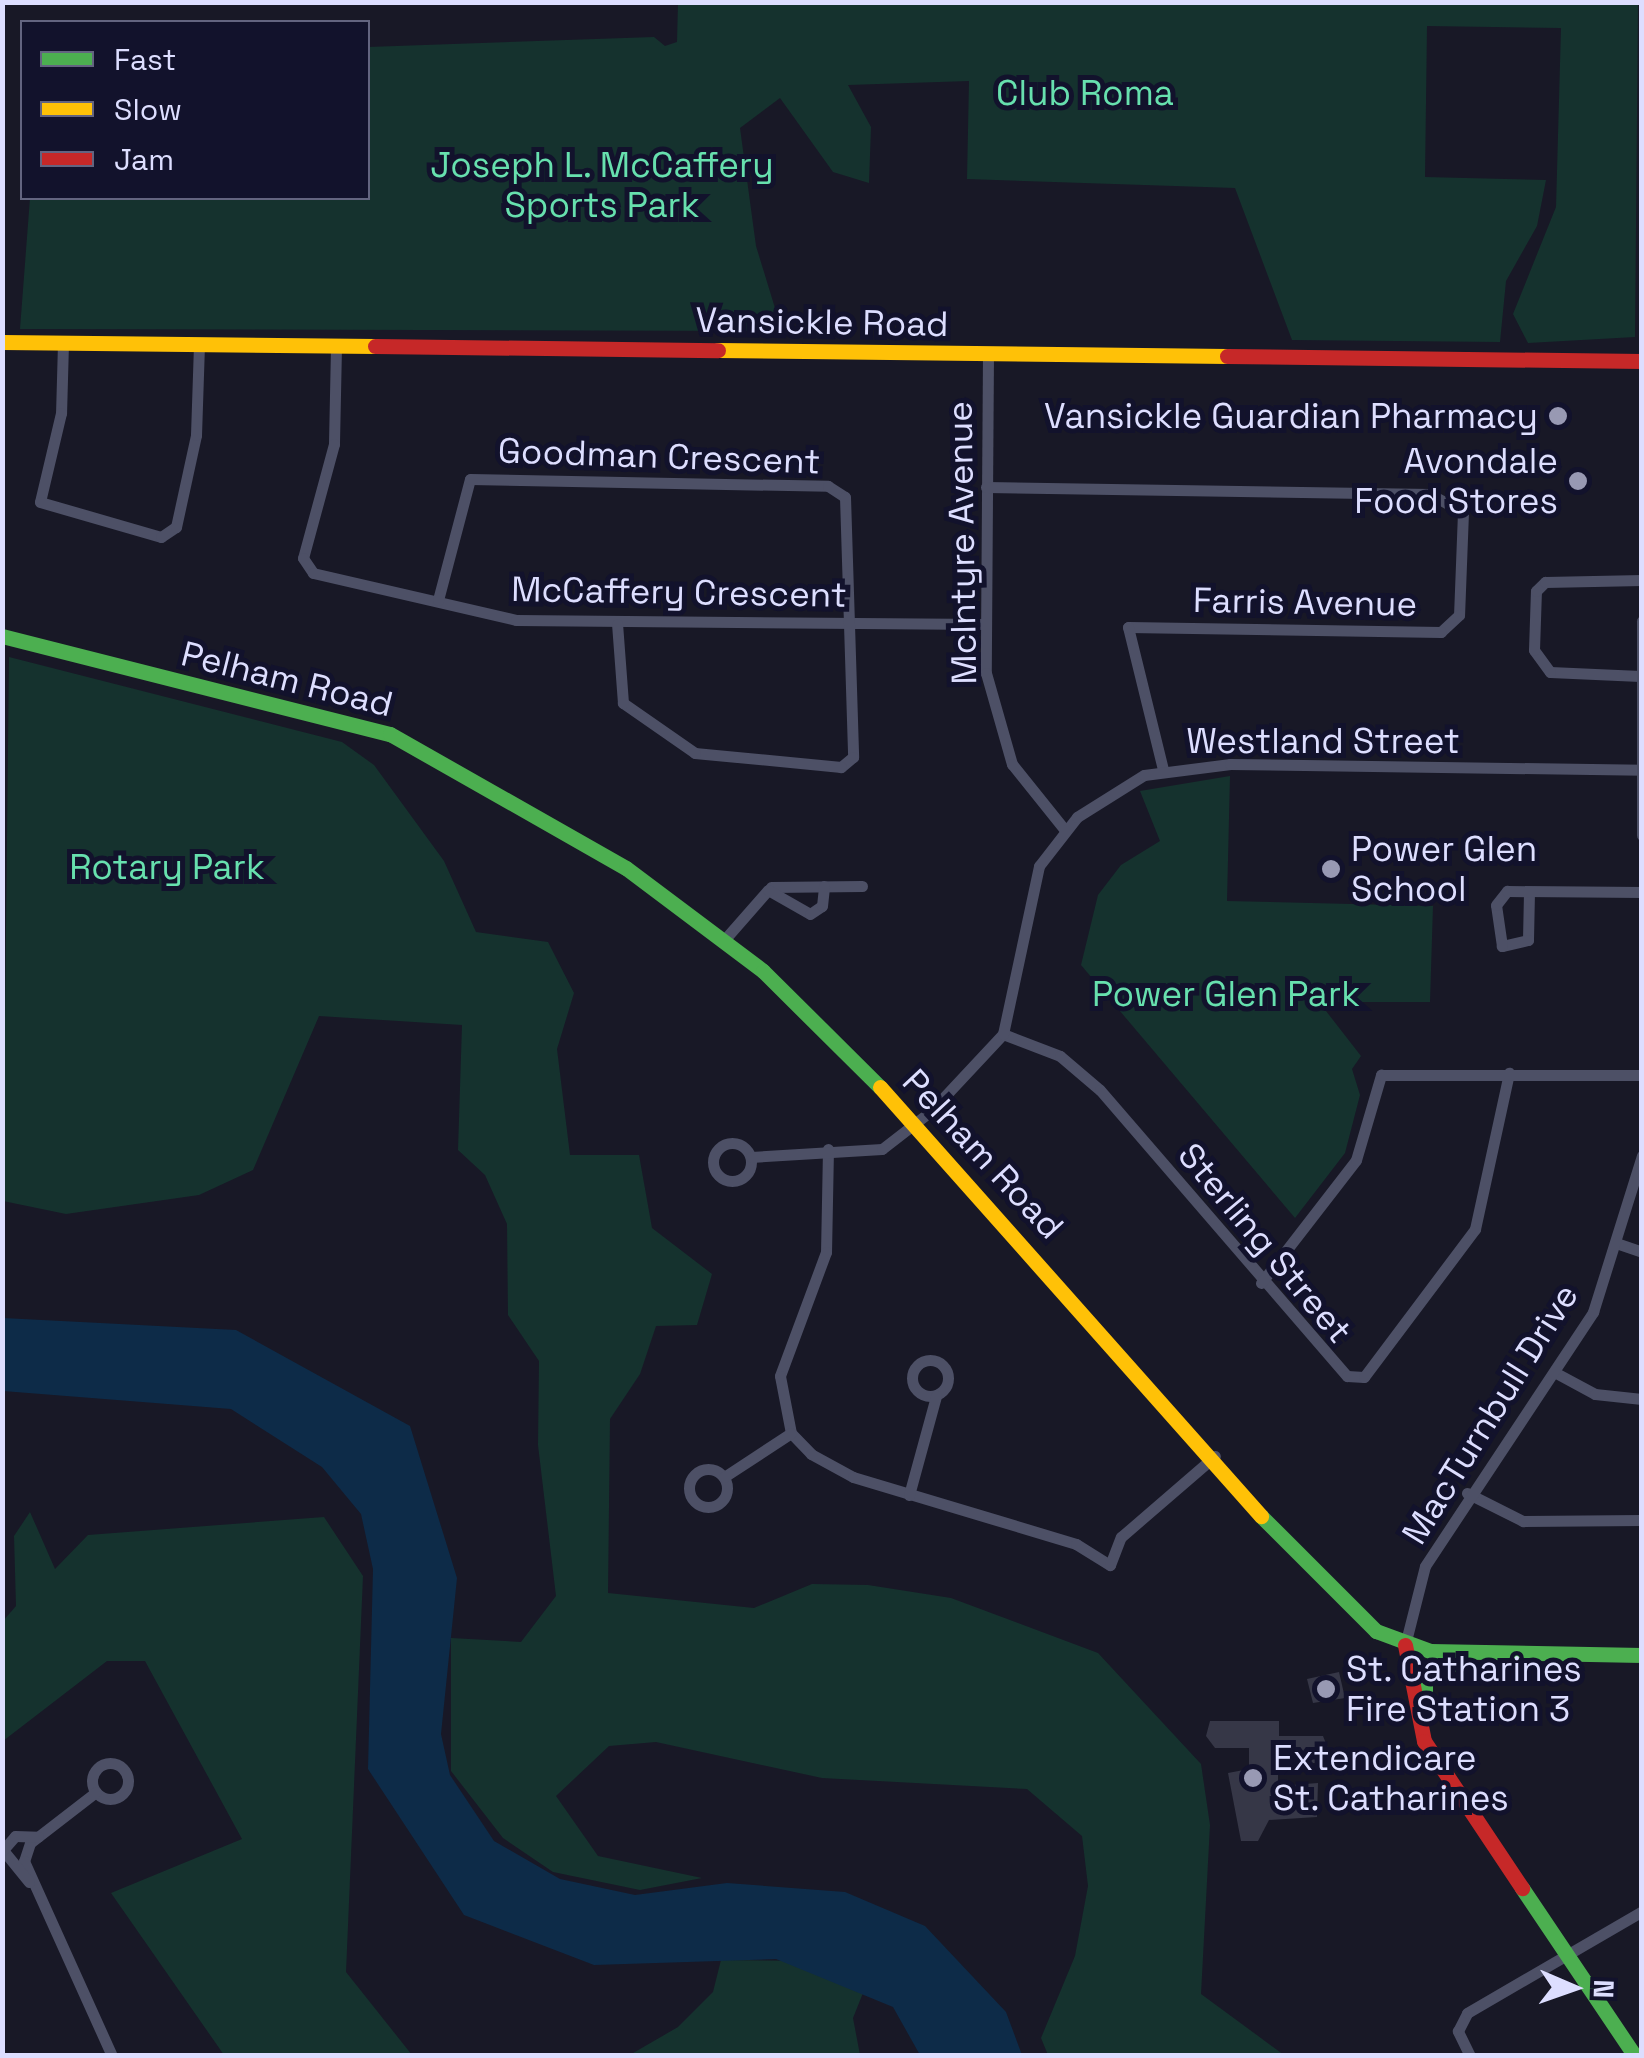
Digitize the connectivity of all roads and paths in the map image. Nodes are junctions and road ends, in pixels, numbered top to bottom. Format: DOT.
graph roads {
  1 [pos="2,342"];
  2 [pos="63,343"];
  3 [pos="199,344"];
  4 [pos="336,347"];
  5 [pos="988,354"];
  6 [pos="1642,361"];
  7 [pos="986,486"];
  8 [pos="1642,580"];
  9 [pos="438,600"];
  10 [pos="1642,621"];
  11 [pos="850,622"];
  12 [pos="617,624"];
  13 [pos="984,624"];
  14 [pos="2,636"];
  15 [pos="1640,676"];
  16 [pos="1163,770"];
  17 [pos="1641,770"];
  18 [pos="1064,829"];
  19 [pos="1642,835"];
  20 [pos="824,886"];
  21 [pos="862,886"];
  22 [pos="1529,892"];
  23 [pos="1642,892"];
  24 [pos="762,894"];
  25 [pos="725,939"];
  26 [pos="1003,1034"];
  27 [pos="1509,1073"];
  28 [pos="1642,1074"];
  29 [pos="917,1123"];
  30 [pos="828,1150"];
  31 [pos="1642,1156"];
  32 [pos="750,1158"];
  33 [pos="1619,1244"];
  34 [pos="1642,1252"];
  35 [pos="1261,1283"];
  36 [pos="1556,1373"];
  37 [pos="936,1396"];
  38 [pos="1642,1399"];
  39 [pos="791,1433"];
  40 [pos="1215,1456"];
  41 [pos="724,1477"];
  42 [pos="1467,1493"];
  43 [pos="909,1495"];
  44 [pos="1642,1520"];
  45 [pos="1404,1645"];
  46 [pos="1474,1654"];
  47 [pos="1642,1655"];
  48 [pos="1424,1741"];
  49 [pos="96,1792"];
  50 [pos="38,1837"];
  51 [pos="36,1888"];
  52 [pos="1642,1912"];
  53 [pos="1569,1953"];
  54 [pos="112,2056"];
  55 [pos="1470,2056"];
  56 [pos="1634,2056"];
  1 -- 2 [label="main road, Vansickle Road"];
  2 -- 3 [label="main road, Vansickle Road"];
  2 -- 3 [label="street"];
  3 -- 4 [label="main road, Vansickle Road"];
  4 -- 5 [label="main road, Vansickle Road"];
  4 -- 9 [label="street, McCaffery Crescent"];
  5 -- 6 [label="main road, Vansickle Road"];
  5 -- 7 [label="street, McIntyre Avenue"];
  7 -- 13 [label="street, McIntyre Avenue"];
  7 -- 16 [label="street, Farris Avenue"];
  8 -- 15 [label="street"];
  9 -- 11 [label="street, Goodman Crescent"];
  9 -- 12 [label="street, McCaffery Crescent"];
  10 -- 15 [label="street"];
  11 -- 12 [label="street, McCaffery Crescent"];
  11 -- 12 [label="street"];
  11 -- 13 [label="street, McCaffery Crescent"];
  13 -- 18 [label="street, McIntyre Avenue"];
  14 -- 25 [label="main road, Pelham Road"];
  15 -- 17 [label="street"];
  16 -- 17 [label="street, Westland Street"];
  16 -- 18 [label="street, Westland Street"];
  17 -- 19 [label="street"];
  18 -- 26 [label="street, Westland Street"];
  20 -- 21 [label="street"];
  20 -- 24 [label="street"];
  20 -- 24 [label="street"];
  22 -- 22 [label="street"];
  22 -- 23 [label="street"];
  24 -- 25 [label="street"];
  25 -- 29 [label="main road, Pelham Road"];
  26 -- 29 [label="street"];
  26 -- 35 [label="street, Sterling Street"];
  27 -- 28 [label="street"];
  27 -- 35 [label="street"];
  27 -- 35 [label="street, Sterling Street"];
  29 -- 30 [label="street"];
  29 -- 40 [label="main road, Pelham Road"];
  30 -- 32 [label="street"];
  30 -- 39 [label="street"];
  31 -- 33 [label="street, MacTurnbull Drive"];
  33 -- 34 [label="street"];
  33 -- 36 [label="street, MacTurnbull Drive"];
  36 -- 38 [label="street"];
  36 -- 42 [label="street, MacTurnbull Drive"];
  37 -- 43 [label="street"];
  39 -- 41 [label="street"];
  39 -- 43 [label="street"];
  40 -- 43 [label="street"];
  40 -- 45 [label="main road, Pelham Road"];
  42 -- 44 [label="street"];
  42 -- 45 [label="street, MacTurnbull Drive"];
  45 -- 46 [label="main road"];
  45 -- 48 [label="main road"];
  46 -- 47 [label="main road"];
  46 -- 48 [label="main road"];
  48 -- 53 [label="main road"];
  49 -- 50 [label="street"];
  50 -- 51 [label="street"];
  50 -- 51 [label="street"];
  51 -- 54 [label="street"];
  52 -- 53 [label="street"];
  53 -- 55 [label="street"];
  53 -- 56 [label="main road"];
}
